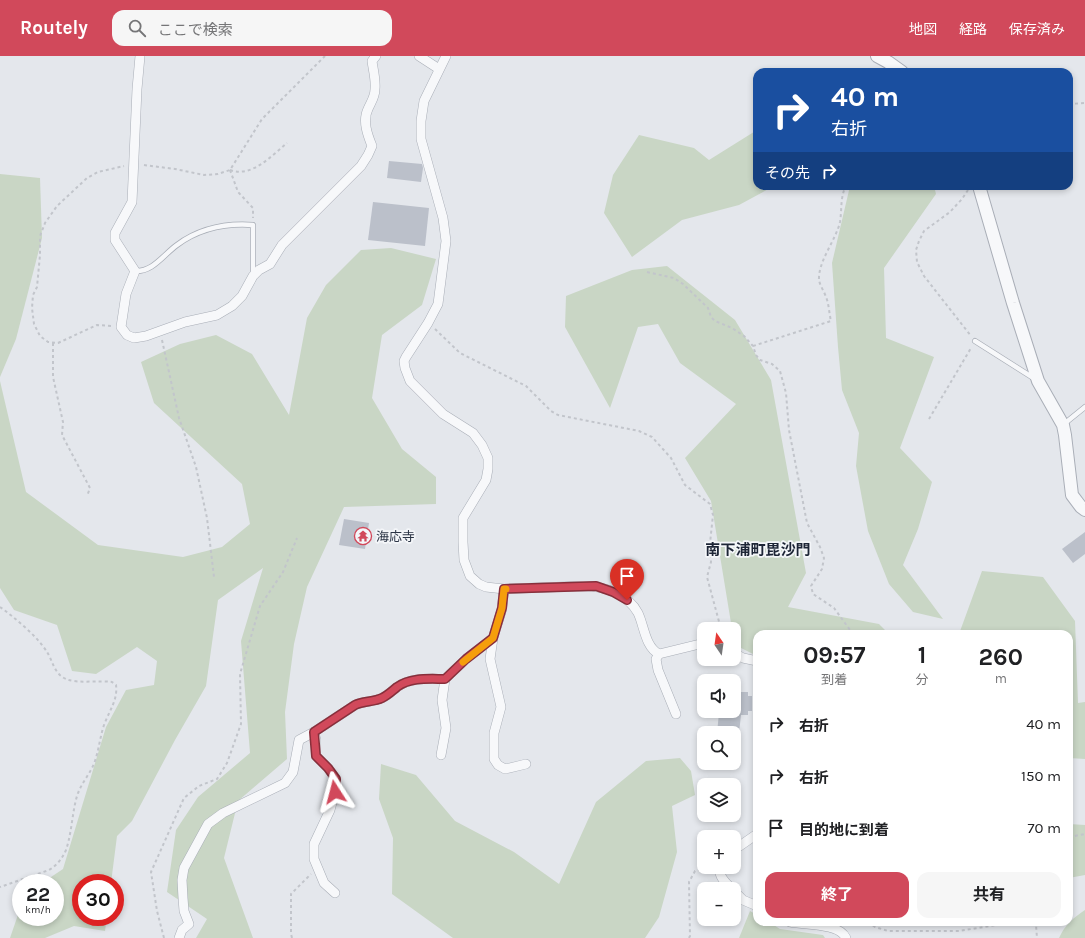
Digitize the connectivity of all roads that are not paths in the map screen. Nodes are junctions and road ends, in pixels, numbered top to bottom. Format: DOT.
graph roads {
  1 [pos="140,56"];
  2 [pos="376,56"];
  3 [pos="419,56"];
  4 [pos="446,56"];
  5 [pos="878,56"];
  6 [pos="896,68"];
  7 [pos="439,69"];
  8 [pos="980,190"];
  9 [pos="135,271"];
  10 [pos="253,276"];
  11 [pos="975,341"];
  12 [pos="1038,381"];
  13 [pos="1085,408"];
  14 [pos="1063,425"];
  15 [pos="1085,510"];
  16 [pos="504,589"];
  17 [pos="493,638"];
  18 [pos="697,645"];
  19 [pos="658,654"];
  20 [pos="741,657"];
  21 [pos="753,660"];
  22 [pos="445,679"];
  23 [pos="676,714"];
  24 [pos="314,732"];
  25 [pos="441,755"];
  26 [pos="526,764"];
  27 [pos="753,837"];
  28 [pos="741,845"];
  29 [pos="719,874"];
  30 [pos="725,882"];
  31 [pos="335,893"];
  32 [pos="741,898"];
  33 [pos="753,904"];
  34 [pos="819,926"];
  35 [pos="179,938"];
  36 [pos="846,938"];
  1 -- 9 [label="street"];
  2 -- 10 [label="street"];
  3 -- 7 [label="street"];
  4 -- 7 [label="street"];
  5 -- 6 [label="street"];
  7 -- 16 [label="street"];
  8 -- 12 [label="street"];
  9 -- 10 [label="lane"];
  9 -- 10 [label="street"];
  11 -- 12 [label="lane"];
  12 -- 14 [label="street"];
  13 -- 14 [label="lane"];
  14 -- 15 [label="street"];
  16 -- 17 [label="street"];
  16 -- 19 [label="street"];
  17 -- 22 [label="street"];
  17 -- 26 [label="street"];
  18 -- 19 [label="street"];
  19 -- 23 [label="street"];
  20 -- 21 [label="street"];
  22 -- 24 [label="street"];
  22 -- 25 [label="street"];
  24 -- 31 [label="street"];
  24 -- 35 [label="street"];
  27 -- 28 [label="street"];
  29 -- 30 [label="street"];
  32 -- 33 [label="street"];
  34 -- 36 [label="street"];
}
